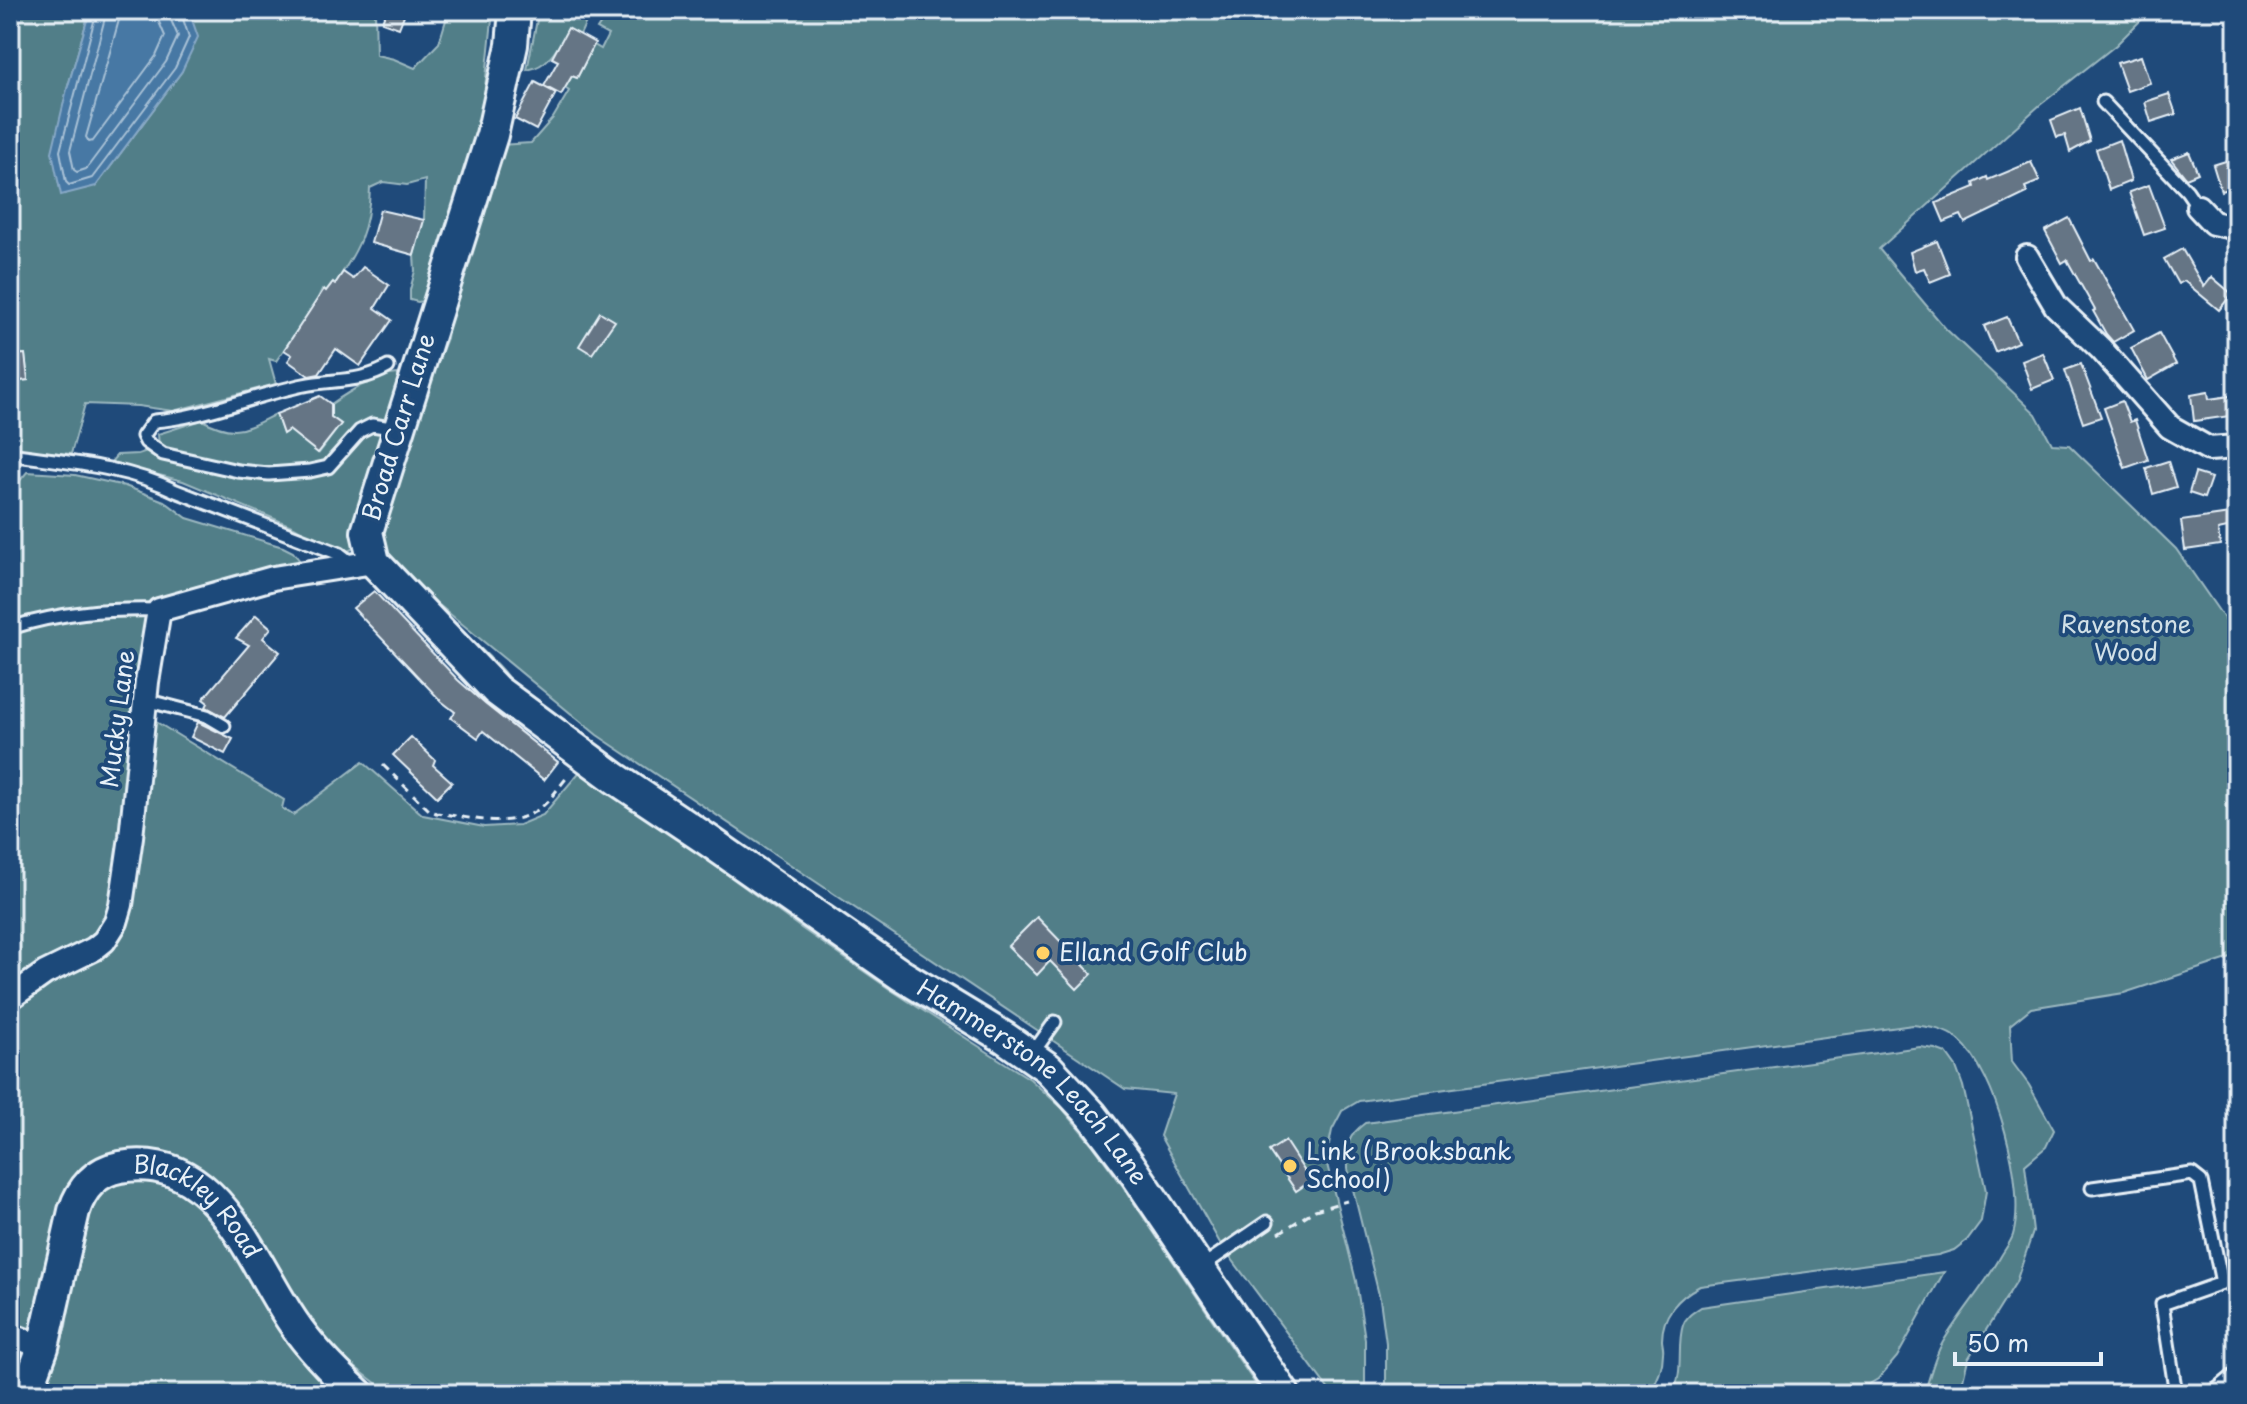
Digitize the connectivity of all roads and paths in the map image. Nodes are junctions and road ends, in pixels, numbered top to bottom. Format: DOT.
graph roads {
  1 [pos="515,10"];
  2 [pos="2103,102"];
  3 [pos="2198,207"];
  4 [pos="2237,228"];
  5 [pos="2027,257"];
  6 [pos="388,367"];
  7 [pos="398,429"];
  8 [pos="2237,447"];
  9 [pos="10,454"];
  10 [pos="364,563"];
  11 [pos="159,610"];
  12 [pos="10,628"];
  13 [pos="145,700"];
  14 [pos="224,726"];
  15 [pos="584,756"];
  16 [pos="383,765"];
  17 [pos="10,998"];
  18 [pos="1055,1022"];
  19 [pos="1031,1056"];
  20 [pos="2092,1188"];
  21 [pos="1347,1201"];
  22 [pos="1267,1222"];
  23 [pos="1275,1235"];
  24 [pos="1199,1269"];
  25 [pos="10,1335"];
  26 [pos="43,1347"];
  27 [pos="2237,1380"];
  28 [pos="315,1390"];
  29 [pos="26,1394"];
  30 [pos="308,1394"];
  31 [pos="358,1394"];
  32 [pos="1284,1394"];
  33 [pos="2176,1394"];
  34 [pos="2220,1394"];
  1 -- 7 [label="street, Broad Carr Lane"];
  2 -- 3 [label="lane"];
  3 -- 4 [label="street"];
  5 -- 8 [label="street"];
  6 -- 7 [label="lane"];
  7 -- 10 [label="street, Broad Carr Lane"];
  9 -- 10 [label="lane"];
  10 -- 11 [label="street"];
  10 -- 15 [label="street"];
  11 -- 12 [label="lane"];
  11 -- 13 [label="street, Mucky Lane"];
  13 -- 14 [label="lane"];
  13 -- 17 [label="street, Mucky Lane"];
  15 -- 16 [label="path"];
  15 -- 19 [label="street, Hammerstone Leach Lane"];
  18 -- 19 [label="lane"];
  19 -- 24 [label="street, Hammerstone Leach Lane"];
  20 -- 33 [label="lane"];
  21 -- 23 [label="path"];
  22 -- 24 [label="lane"];
  24 -- 32 [label="street, Hammerstone Leach Lane"];
  25 -- 26 [label="street"];
  26 -- 29 [label="street, Blackley Road"];
  26 -- 31 [label="street, Blackley Road"];
  27 -- 34 [label="street"];
  28 -- 30 [label="path"];
}
